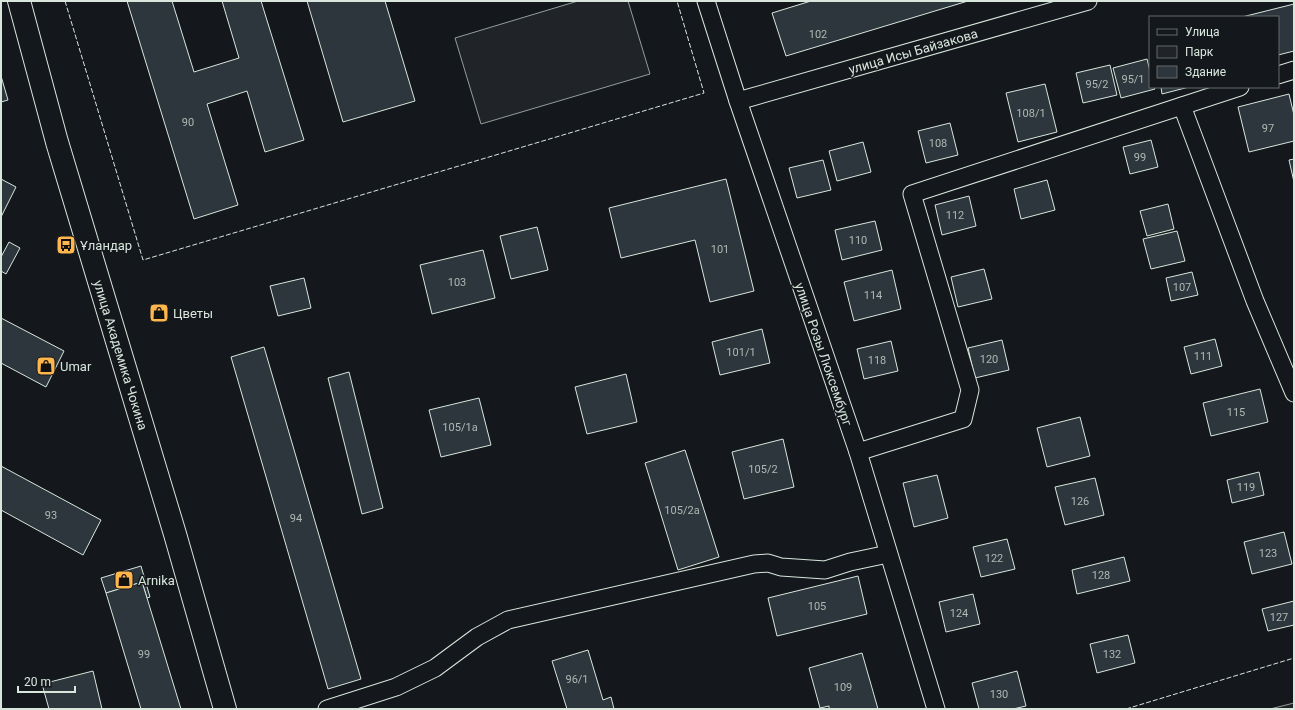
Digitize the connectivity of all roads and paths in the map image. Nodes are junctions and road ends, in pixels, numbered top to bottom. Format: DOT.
graph roads {
  1 [pos="19,1"];
  2 [pos="706,1"];
  3 [pos="1088,1"];
  4 [pos="1294,70"];
  5 [pos="1279,75"];
  6 [pos="1237,88"];
  7 [pos="738,101"];
  8 [pos="1182,106"];
  9 [pos="1294,393"];
  10 [pos="858,452"];
  11 [pos="888,554"];
  12 [pos="226,709"];
  13 [pos="327,709"];
  14 [pos="936,709"];
  1 -- 12 [label="main road, улица Академика Чокина"];
  2 -- 7 [label="street, улица Розы Люксембург"];
  3 -- 7 [label="street, улица Исы Байзакова"];
  4 -- 5 [label="street"];
  6 -- 8 [label="street"];
  7 -- 10 [label="street, улица Розы Люксембург"];
  8 -- 9 [label="street"];
  8 -- 10 [label="street"];
  10 -- 11 [label="street, улица Розы Люксембург"];
  11 -- 13 [label="street"];
  11 -- 14 [label="street, улица Розы Люксембург"];
}
